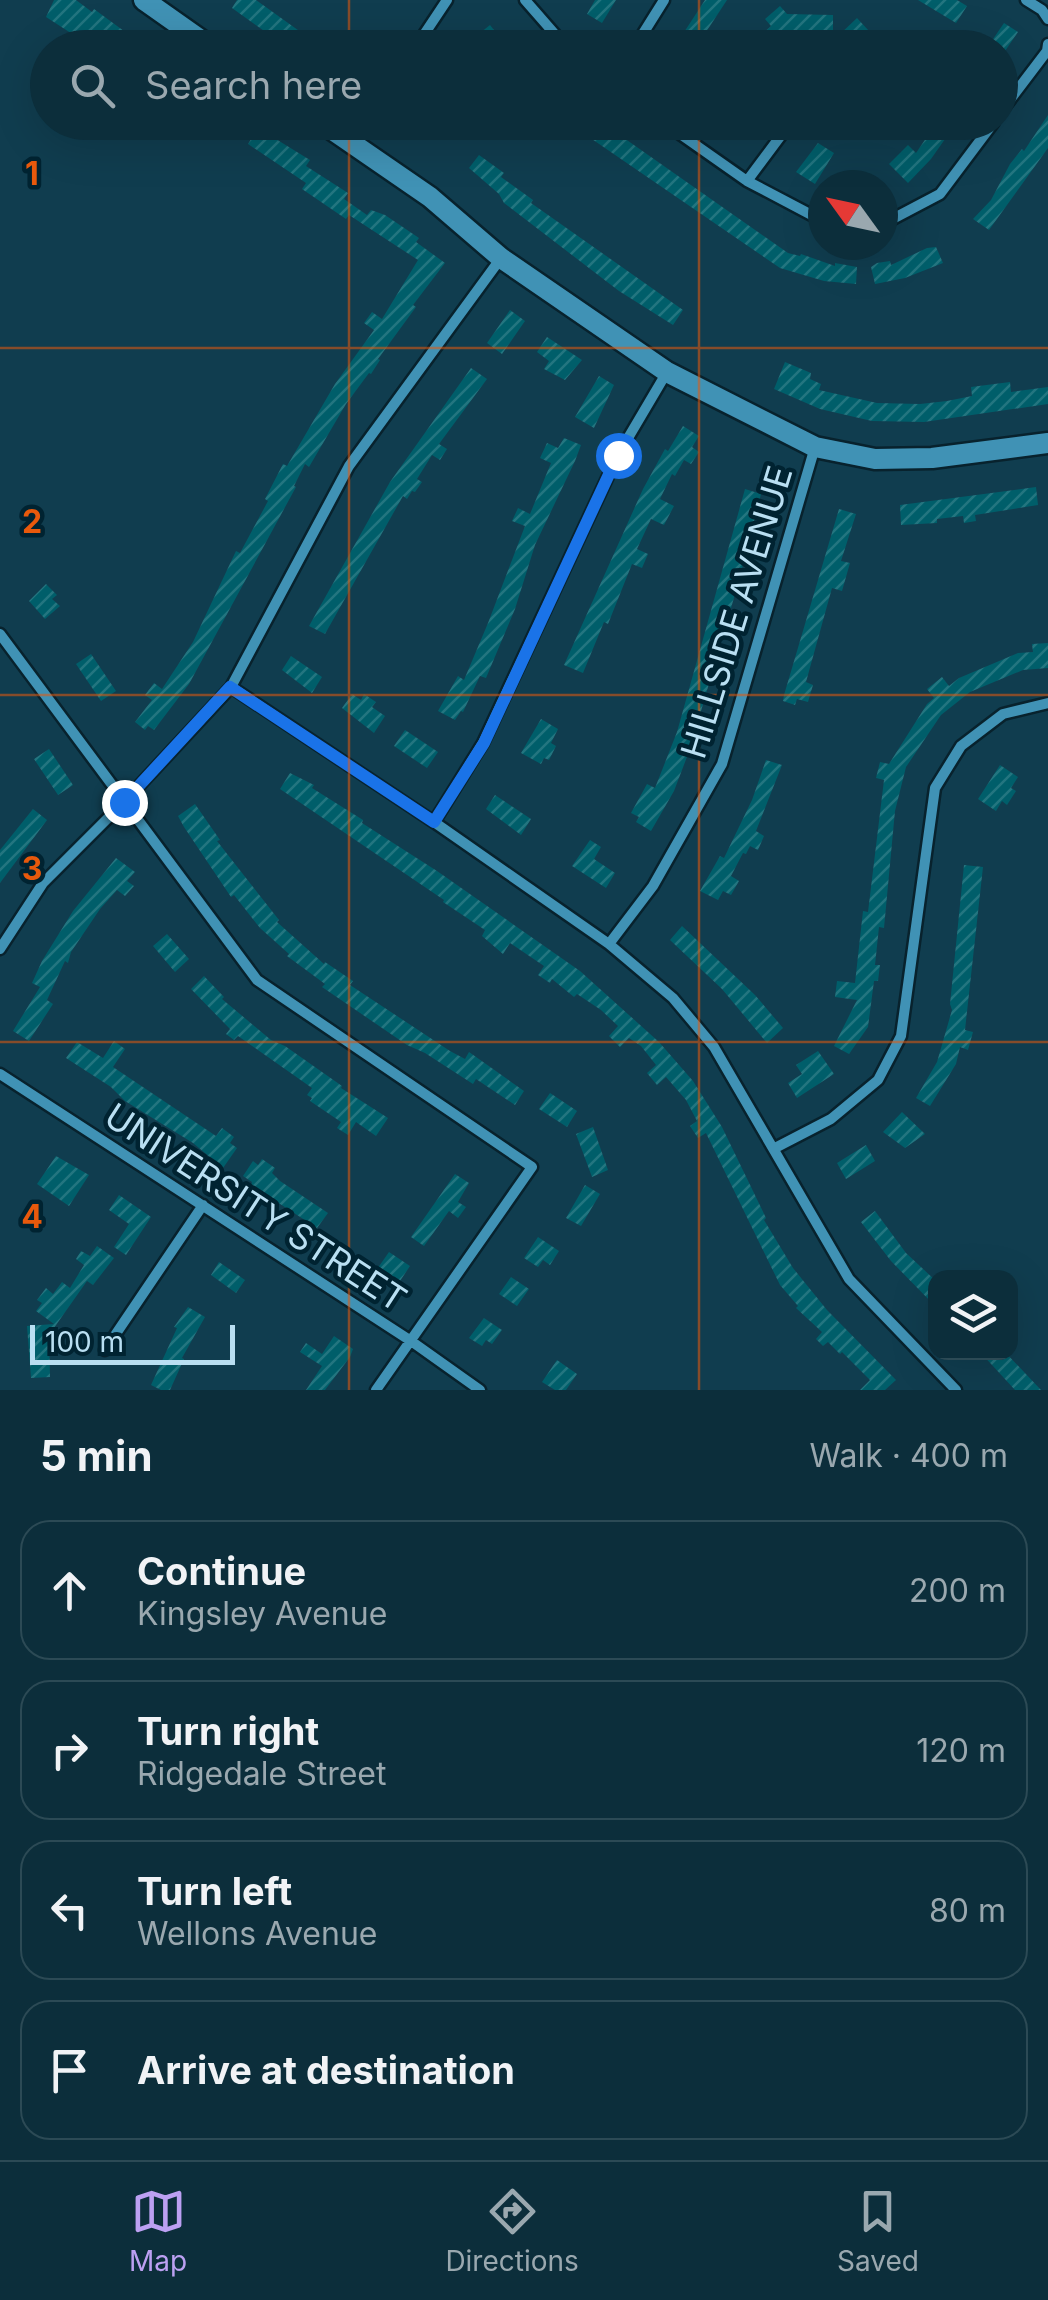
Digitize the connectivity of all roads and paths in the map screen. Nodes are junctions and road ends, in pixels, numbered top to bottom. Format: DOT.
graph roads {
  1 [pos="144,0"];
  2 [pos="447,0"];
  3 [pos="525,0"];
  4 [pos="664,0"];
  5 [pos="1026,0"];
  6 [pos="1048,19"];
  7 [pos="186,30"];
  8 [pos="428,30"];
  9 [pos="551,30"];
  10 [pos="645,30"];
  11 [pos="1048,44"];
  12 [pos="1018,89"];
  13 [pos="347,140"];
  14 [pos="353,140"];
  15 [pos="689,140"];
  16 [pos="777,140"];
  17 [pos="980,140"];
  18 [pos="351,143"];
  19 [pos="746,180"];
  20 [pos="808,213"];
  21 [pos="898,216"];
  22 [pos="502,258"];
  23 [pos="667,372"];
  24 [pos="1048,442"];
  25 [pos="815,447"];
  26 [pos="0,634"];
  27 [pos="230,687"];
  28 [pos="1048,703"];
  29 [pos="124,802"];
  30 [pos="434,822"];
  31 [pos="609,944"];
  32 [pos="0,949"];
  33 [pos="0,1074"];
  34 [pos="775,1148"];
  35 [pos="203,1204"];
  36 [pos="411,1341"];
  37 [pos="105,1350"];
  38 [pos="376,1390"];
  39 [pos="480,1390"];
  40 [pos="956,1390"];
  1 -- 7 [label="street"];
  2 -- 8 [label="street"];
  3 -- 9 [label="street"];
  4 -- 10 [label="street"];
  5 -- 6 [label="street"];
  11 -- 12 [label="street"];
  13 -- 18 [label="street"];
  14 -- 18 [label="street"];
  15 -- 19 [label="street"];
  16 -- 19 [label="street"];
  17 -- 21 [label="street"];
  18 -- 22 [label="street"];
  19 -- 20 [label="street"];
  22 -- 23 [label="street"];
  22 -- 27 [label="street"];
  23 -- 25 [label="street"];
  23 -- 30 [label="street"];
  24 -- 25 [label="street"];
  25 -- 31 [label="street, HILLSIDE AVENUE"];
  26 -- 29 [label="street"];
  27 -- 29 [label="street"];
  27 -- 30 [label="street"];
  28 -- 34 [label="street"];
  29 -- 32 [label="street"];
  29 -- 36 [label="street"];
  30 -- 31 [label="street"];
  31 -- 34 [label="street"];
  33 -- 35 [label="street, UNIVERSITY STREET"];
  34 -- 40 [label="street"];
  35 -- 36 [label="street, UNIVERSITY STREET"];
  35 -- 37 [label="street"];
  36 -- 38 [label="street"];
  36 -- 39 [label="street, UNIVERSITY STREET"];
}
